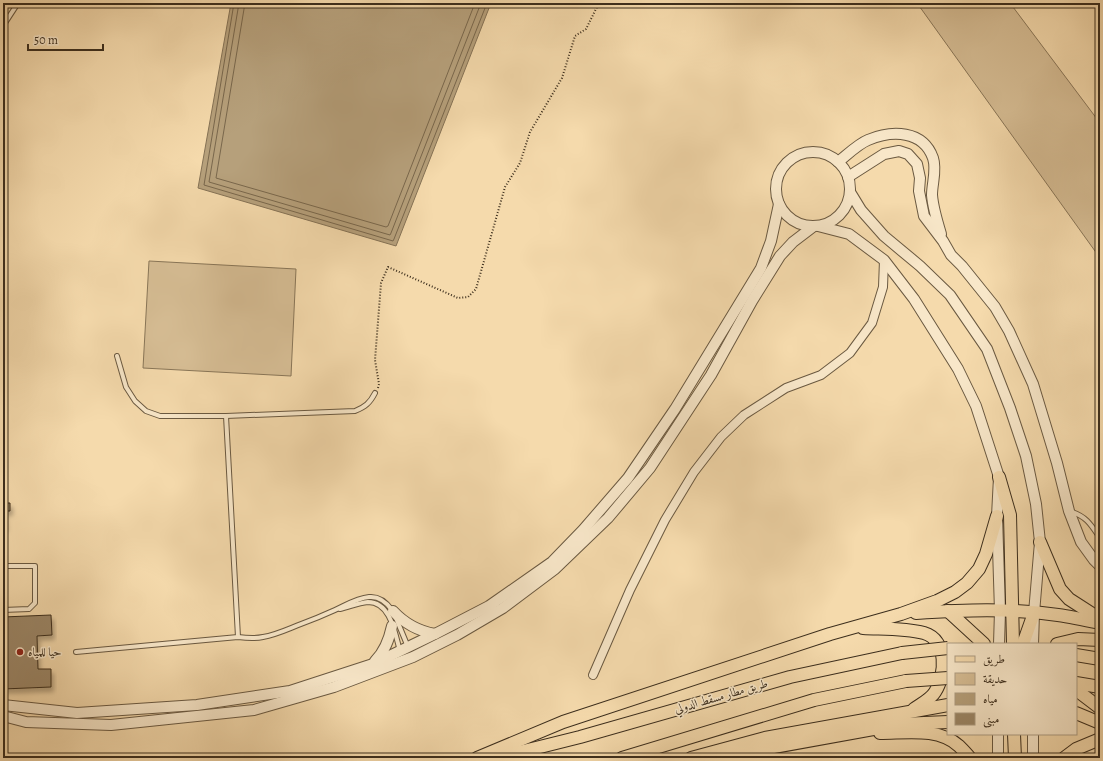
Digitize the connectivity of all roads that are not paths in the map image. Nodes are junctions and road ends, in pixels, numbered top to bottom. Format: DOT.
graph roads {
  1 [pos="18,3"];
  2 [pos="3,26"];
  3 [pos="838,162"];
  4 [pos="848,177"];
  5 [pos="850,192"];
  6 [pos="779,204"];
  7 [pos="816,226"];
  8 [pos="943,241"];
  9 [pos="884,260"];
  10 [pos="118,356"];
  11 [pos="375,393"];
  12 [pos="226,416"];
  13 [pos="999,477"];
  14 [pos="1069,511"];
  15 [pos="997,516"];
  16 [pos="1100,538"];
  17 [pos="1040,542"];
  18 [pos="3,566"];
  19 [pos="1100,566"];
  20 [pos="3,610"];
  21 [pos="336,610"];
  22 [pos="393,611"];
  23 [pos="948,611"];
  24 [pos="1000,611"];
  25 [pos="1012,612"];
  26 [pos="1034,613"];
  27 [pos="901,614"];
  28 [pos="1100,619"];
  29 [pos="1100,623"];
  30 [pos="392,626"];
  31 [pos="854,628"];
  32 [pos="435,634"];
  33 [pos="238,637"];
  34 [pos="1100,640"];
  35 [pos="1075,641"];
  36 [pos="983,643"];
  37 [pos="999,643"];
  38 [pos="1013,643"];
  39 [pos="1023,643"];
  40 [pos="1033,643"];
  41 [pos="1063,643"];
  42 [pos="947,648"];
  43 [pos="404,649"];
  44 [pos="76,652"];
  45 [pos="1077,655"];
  46 [pos="408,659"];
  47 [pos="1100,659"];
  48 [pos="373,664"];
  49 [pos="593,675"];
  50 [pos="947,678"];
  51 [pos="1077,684"];
  52 [pos="1100,687"];
  53 [pos="1077,689"];
  54 [pos="3,705"];
  55 [pos="947,705"];
  56 [pos="1100,708"];
  57 [pos="910,712"];
  58 [pos="1077,713"];
  59 [pos="3,716"];
  60 [pos="947,722"];
  61 [pos="1077,722"];
  62 [pos="1100,723"];
  63 [pos="849,733"];
  64 [pos="998,735"];
  65 [pos="1014,735"];
  66 [pos="1033,735"];
  67 [pos="1100,738"];
  68 [pos="476,758"];
  69 [pos="496,758"];
  70 [pos="622,758"];
  71 [pos="691,758"];
  72 [pos="711,758"];
  73 [pos="970,758"];
  74 [pos="998,758"];
  75 [pos="1015,758"];
  76 [pos="1033,758"];
  77 [pos="1064,758"];
  1 -- 2 [label="lane"];
  3 -- 4 [label="street"];
  3 -- 6 [label="street"];
  3 -- 8 [label="street"];
  4 -- 5 [label="street"];
  4 -- 8 [label="street"];
  5 -- 7 [label="street"];
  5 -- 17 [label="street"];
  6 -- 7 [label="street"];
  6 -- 32 [label="street"];
  7 -- 9 [label="street"];
  7 -- 46 [label="street"];
  8 -- 14 [label="street"];
  9 -- 13 [label="street"];
  9 -- 49 [label="street"];
  10 -- 12 [label="lane"];
  11 -- 12 [label="lane"];
  12 -- 33 [label="lane"];
  13 -- 15 [label="street"];
  13 -- 25 [label="main road"];
  14 -- 16 [label="lane"];
  14 -- 19 [label="street"];
  15 -- 24 [label="street"];
  15 -- 27 [label="main road"];
  17 -- 26 [label="street"];
  17 -- 28 [label="main road"];
  18 -- 20 [label="lane"];
  21 -- 22 [label="lane"];
  21 -- 30 [label="lane"];
  21 -- 33 [label="lane"];
  22 -- 32 [label="street"];
  22 -- 43 [label="lane"];
  23 -- 24 [label="main road"];
  23 -- 27 [label="main road"];
  23 -- 36 [label="main road"];
  24 -- 25 [label="main road"];
  24 -- 37 [label="street"];
  25 -- 26 [label="main road"];
  25 -- 38 [label="main road"];
  26 -- 29 [label="main road"];
  26 -- 39 [label="main road"];
  26 -- 40 [label="street"];
  27 -- 31 [label="main road"];
  30 -- 43 [label="lane"];
  30 -- 48 [label="street"];
  31 -- 57 [label="main road"];
  31 -- 68 [label="main road"];
  32 -- 43 [label="street"];
  33 -- 44 [label="lane"];
  34 -- 35 [label="main road"];
  35 -- 41 [label="main road"];
  42 -- 69 [label="main road, طريق مطار مسقط الدولي, bridge"];
  43 -- 46 [label="street"];
  43 -- 48 [label="street"];
  45 -- 47 [label="main road"];
  46 -- 59 [label="street"];
  48 -- 54 [label="street"];
  50 -- 70 [label="main road, bridge"];
  51 -- 52 [label="main road"];
  53 -- 56 [label="main road"];
  55 -- 57 [label="main road"];
  57 -- 71 [label="main road"];
  58 -- 62 [label="main road"];
  60 -- 63 [label="main road"];
  61 -- 62 [label="main road"];
  63 -- 72 [label="main road"];
  63 -- 73 [label="main road"];
  64 -- 74 [label="street"];
  65 -- 75 [label="main road"];
  66 -- 76 [label="street"];
  67 -- 77 [label="main road"];
}
